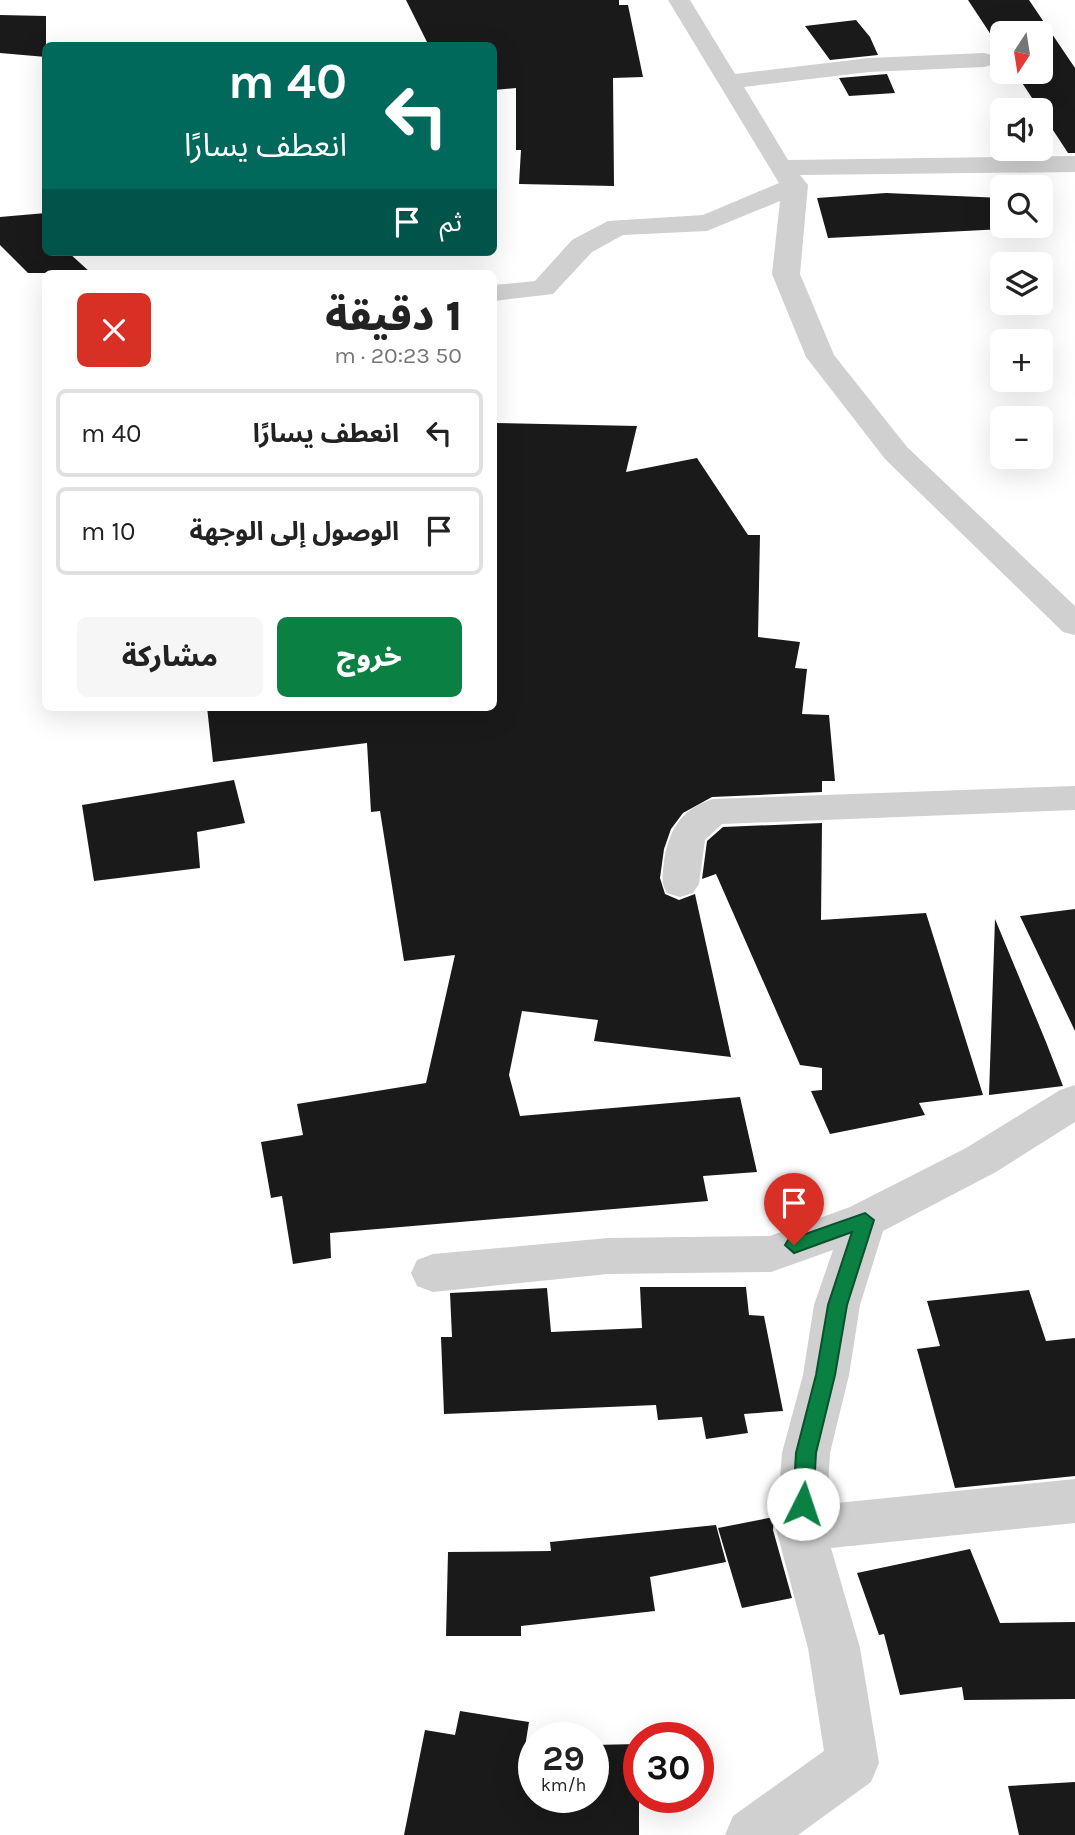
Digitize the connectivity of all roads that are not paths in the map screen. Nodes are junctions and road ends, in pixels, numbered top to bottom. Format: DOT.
graph roads {
  1 [pos="679,0"];
  2 [pos="984,60"];
  3 [pos="727,82"];
  4 [pos="1075,164"];
  5 [pos="788,177"];
  6 [pos="497,293"];
  7 [pos="1075,625"];
  8 [pos="1075,798"];
  9 [pos="680,884"];
  10 [pos="1075,1101"];
  11 [pos="865,1220"];
  12 [pos="433,1273"];
  13 [pos="1075,1501"];
  14 [pos="801,1529"];
  15 [pos="752,1835"];
  1 -- 3 [label="street"];
  2 -- 3 [label="street"];
  3 -- 5 [label="street"];
  4 -- 5 [label="street"];
  5 -- 6 [label="street"];
  5 -- 7 [label="street"];
  8 -- 9 [label="street"];
  10 -- 11 [label="street"];
  11 -- 12 [label="street"];
  11 -- 14 [label="street"];
  13 -- 14 [label="street"];
  14 -- 15 [label="street"];
}
